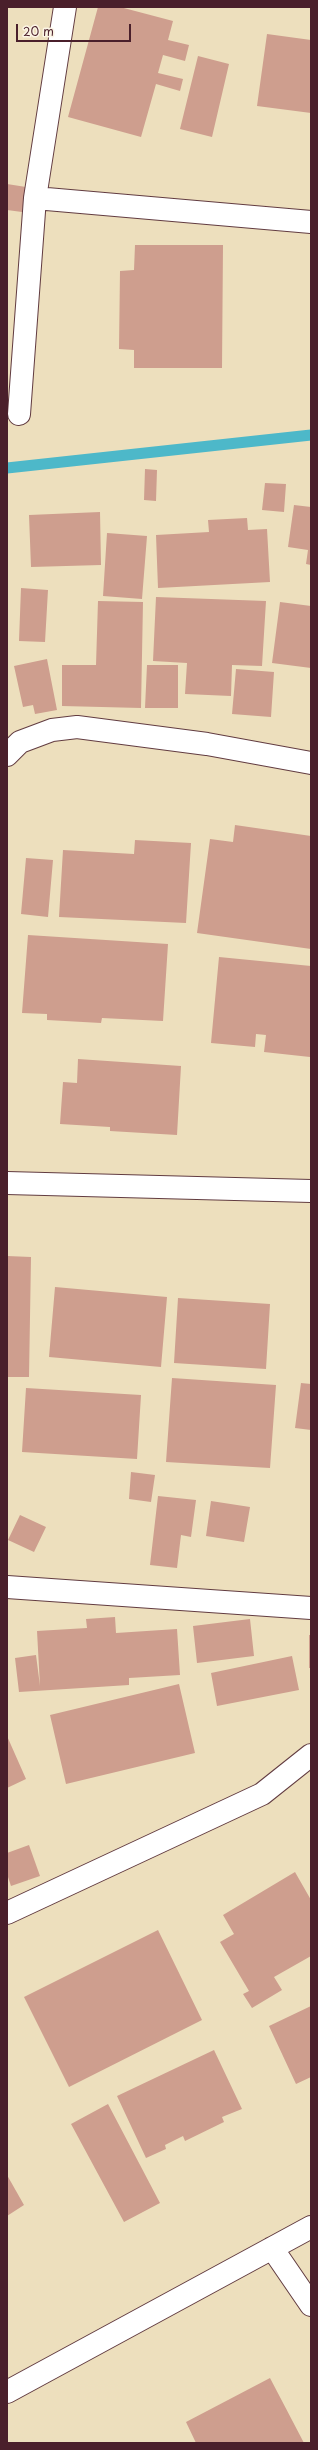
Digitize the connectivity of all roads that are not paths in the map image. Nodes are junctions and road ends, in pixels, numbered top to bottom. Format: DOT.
graph roads {
  1 [pos="65,7"];
  2 [pos="35,198"];
  3 [pos="311,222"];
  4 [pos="19,414"];
  5 [pos="7,755"];
  6 [pos="311,763"];
  7 [pos="7,1183"];
  8 [pos="311,1191"];
  9 [pos="7,1587"];
  10 [pos="311,1608"];
  11 [pos="311,1755"];
  12 [pos="7,1913"];
  13 [pos="311,2227"];
  14 [pos="272,2248"];
  15 [pos="311,2305"];
  16 [pos="7,2392"];
  1 -- 2 [label="street"];
  2 -- 3 [label="street"];
  2 -- 4 [label="street"];
  5 -- 6 [label="street"];
  7 -- 8 [label="street"];
  9 -- 10 [label="street"];
  11 -- 12 [label="street"];
  13 -- 14 [label="street"];
  14 -- 15 [label="street"];
  14 -- 16 [label="street"];
}
